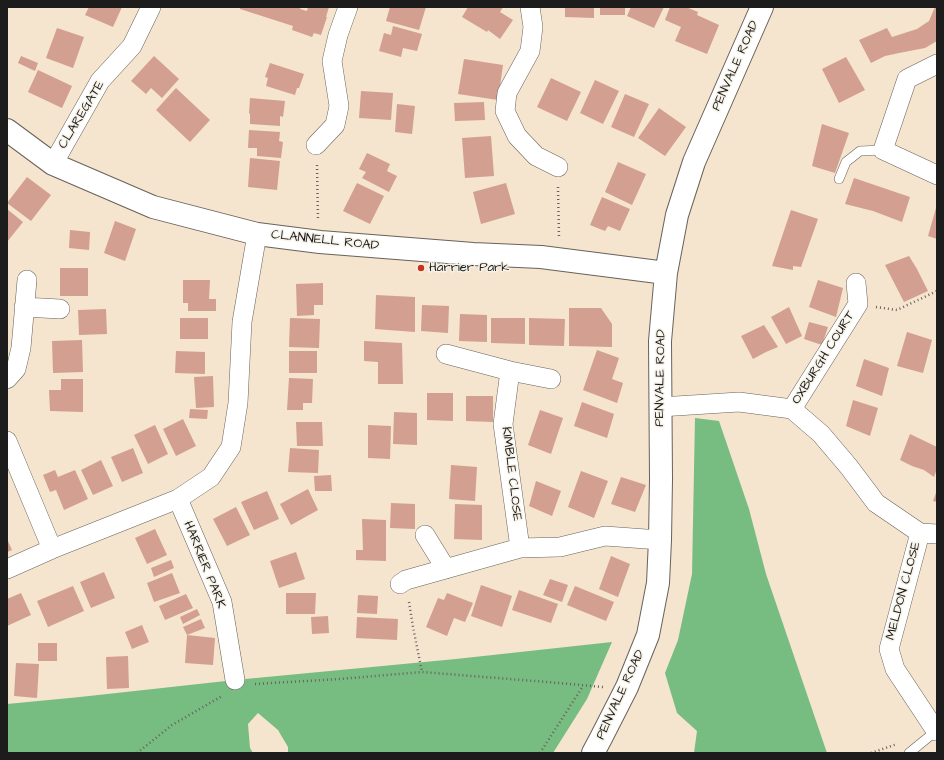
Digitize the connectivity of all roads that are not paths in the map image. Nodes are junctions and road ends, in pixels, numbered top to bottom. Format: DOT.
graph roads {
  1 [pos="151,7"];
  2 [pos="348,7"];
  3 [pos="530,7"];
  4 [pos="758,8"];
  5 [pos="937,64"];
  6 [pos="7,130"];
  7 [pos="316,145"];
  8 [pos="883,150"];
  9 [pos="53,164"];
  10 [pos="558,167"];
  11 [pos="937,175"];
  12 [pos="839,178"];
  13 [pos="258,234"];
  14 [pos="666,273"];
  15 [pos="27,280"];
  16 [pos="856,283"];
  17 [pos="24,306"];
  18 [pos="60,309"];
  19 [pos="446,354"];
  20 [pos="510,371"];
  21 [pos="7,379"];
  22 [pos="551,379"];
  23 [pos="660,407"];
  24 [pos="792,409"];
  25 [pos="7,441"];
  26 [pos="178,499"];
  27 [pos="928,534"];
  28 [pos="425,535"];
  29 [pos="660,540"];
  30 [pos="520,548"];
  31 [pos="52,549"];
  32 [pos="446,569"];
  33 [pos="7,570"];
  34 [pos="403,582"];
  35 [pos="238,682"];
  36 [pos="937,732"];
  37 [pos="593,753"];
  38 [pos="909,753"];
  1 -- 9 [label="street, CLAREGATE"];
  2 -- 7 [label="street"];
  3 -- 10 [label="street"];
  4 -- 14 [label="street, PENVALE ROAD"];
  5 -- 8 [label="street"];
  6 -- 9 [label="street, CLANNELL ROAD"];
  8 -- 11 [label="street"];
  8 -- 12 [label="lane"];
  9 -- 13 [label="street, CLANNELL ROAD"];
  13 -- 14 [label="street, CLANNELL ROAD"];
  13 -- 26 [label="street"];
  14 -- 23 [label="street, PENVALE ROAD"];
  15 -- 17 [label="street"];
  16 -- 24 [label="street, OXBURGH COURT"];
  17 -- 18 [label="street"];
  17 -- 21 [label="street"];
  19 -- 20 [label="street"];
  20 -- 22 [label="street"];
  20 -- 30 [label="street, KIMBLE CLOSE"];
  23 -- 24 [label="street"];
  23 -- 29 [label="street, PENVALE ROAD"];
  24 -- 27 [label="street"];
  25 -- 31 [label="street"];
  26 -- 31 [label="street"];
  26 -- 35 [label="street, HARRIER PARK"];
  27 -- 36 [label="street, MELDON CLOSE"];
  28 -- 32 [label="street"];
  29 -- 30 [label="street"];
  29 -- 37 [label="street, PENVALE ROAD"];
  30 -- 32 [label="street"];
  31 -- 33 [label="street"];
  32 -- 34 [label="street"];
  36 -- 38 [label="lane"];
}
